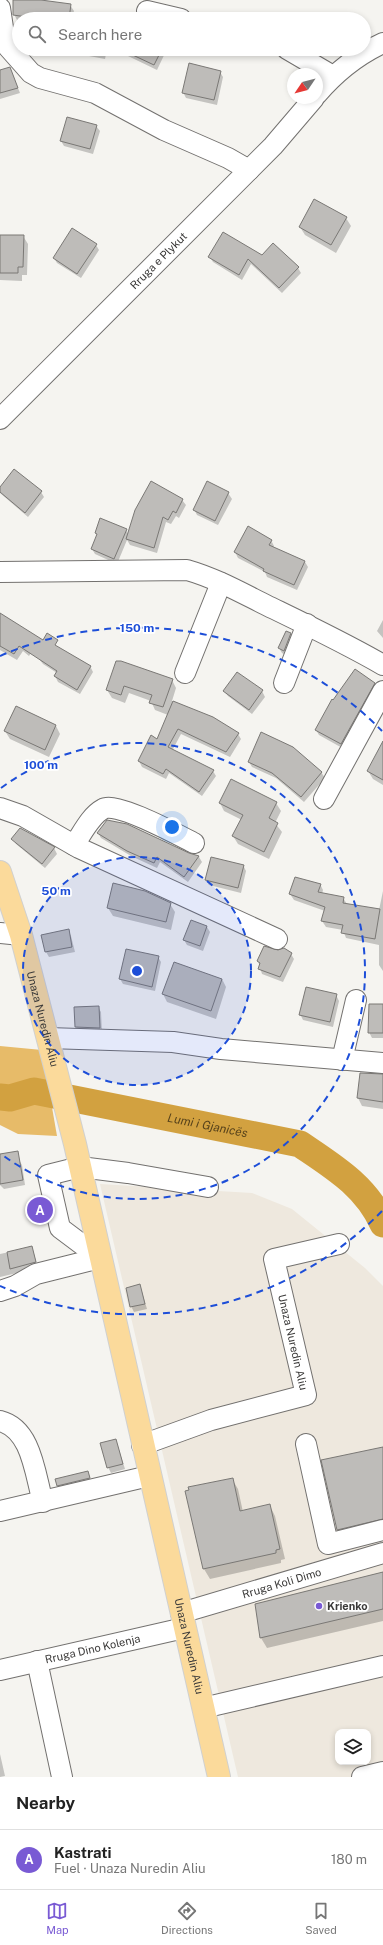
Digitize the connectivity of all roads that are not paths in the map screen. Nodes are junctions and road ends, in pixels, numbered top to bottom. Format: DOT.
graph roads {
  1 [pos="0,8"];
  2 [pos="147,11"];
  3 [pos="151,12"];
  4 [pos="382,43"];
  5 [pos="371,50"];
  6 [pos="12,52"];
  7 [pos="16,56"];
  8 [pos="299,56"];
  9 [pos="360,56"];
  10 [pos="333,76"];
  11 [pos="323,87"];
  12 [pos="309,104"];
  13 [pos="249,170"];
  14 [pos="0,420"];
  15 [pos="0,572"];
  16 [pos="221,583"];
  17 [pos="307,624"];
  18 [pos="383,665"];
  19 [pos="185,673"];
  20 [pos="284,683"];
  21 [pos="383,691"];
  22 [pos="324,799"];
  23 [pos="0,808"];
  24 [pos="194,842"];
  25 [pos="74,845"];
  26 [pos="0,872"];
  27 [pos="10,934"];
  28 [pos="277,939"];
  29 [pos="356,1000"];
  30 [pos="50,1044"];
  31 [pos="342,1060"];
  32 [pos="383,1062"];
  33 [pos="80,1167"];
  34 [pos="208,1187"];
  35 [pos="339,1244"];
  36 [pos="100,1258"];
  37 [pos="0,1291"];
  38 [pos="0,1422"];
  39 [pos="306,1444"];
  40 [pos="142,1445"];
  41 [pos="149,1476"];
  42 [pos="43,1502"];
  43 [pos="0,1511"];
  44 [pos="383,1530"];
  45 [pos="383,1553"];
  46 [pos="183,1620"];
  47 [pos="37,1661"];
  48 [pos="383,1666"];
  49 [pos="0,1670"];
  50 [pos="203,1708"];
  51 [pos="383,1772"];
  52 [pos="62,1777"];
  53 [pos="219,1777"];
  54 [pos="362,1777"];
  1 -- 6 [label="street"];
  2 -- 3 [label="street"];
  4 -- 5 [label="street"];
  7 -- 13 [label="street"];
  8 -- 10 [label="street"];
  9 -- 10 [label="street"];
  10 -- 11 [label="street"];
  12 -- 13 [label="street, Rruga e Plykut"];
  13 -- 14 [label="street, Rruga e Plykut"];
  15 -- 16 [label="street"];
  16 -- 17 [label="street"];
  16 -- 19 [label="street"];
  17 -- 18 [label="street"];
  17 -- 20 [label="street"];
  21 -- 22 [label="street"];
  23 -- 25 [label="street"];
  24 -- 25 [label="street"];
  25 -- 28 [label="street"];
  26 -- 27 [label="main road, Unaza Nuredin Aliu"];
  27 -- 30 [label="main road, Unaza Nuredin Aliu"];
  29 -- 31 [label="street"];
  30 -- 31 [label="street"];
  30 -- 33 [label="main road, Unaza Nuredin Aliu"];
  31 -- 32 [label="street"];
  33 -- 34 [label="street"];
  33 -- 36 [label="main road, Unaza Nuredin Aliu"];
  33 -- 36 [label="street"];
  35 -- 40 [label="street, Unaza Nuredin Aliu"];
  36 -- 37 [label="street"];
  36 -- 40 [label="main road, Unaza Nuredin Aliu"];
  38 -- 42 [label="street"];
  39 -- 44 [label="street"];
  40 -- 41 [label="main road, Unaza Nuredin Aliu"];
  41 -- 42 [label="street"];
  41 -- 46 [label="main road, Unaza Nuredin Aliu"];
  42 -- 43 [label="street"];
  45 -- 46 [label="street, Rruga Koli Dimo"];
  46 -- 47 [label="street, Rruga Dino Kolenja"];
  46 -- 50 [label="main road, Unaza Nuredin Aliu"];
  47 -- 49 [label="street, Rruga Dino Kolenja"];
  47 -- 52 [label="street"];
  48 -- 50 [label="street"];
  50 -- 53 [label="main road, Unaza Nuredin Aliu"];
  51 -- 54 [label="street"];
}
